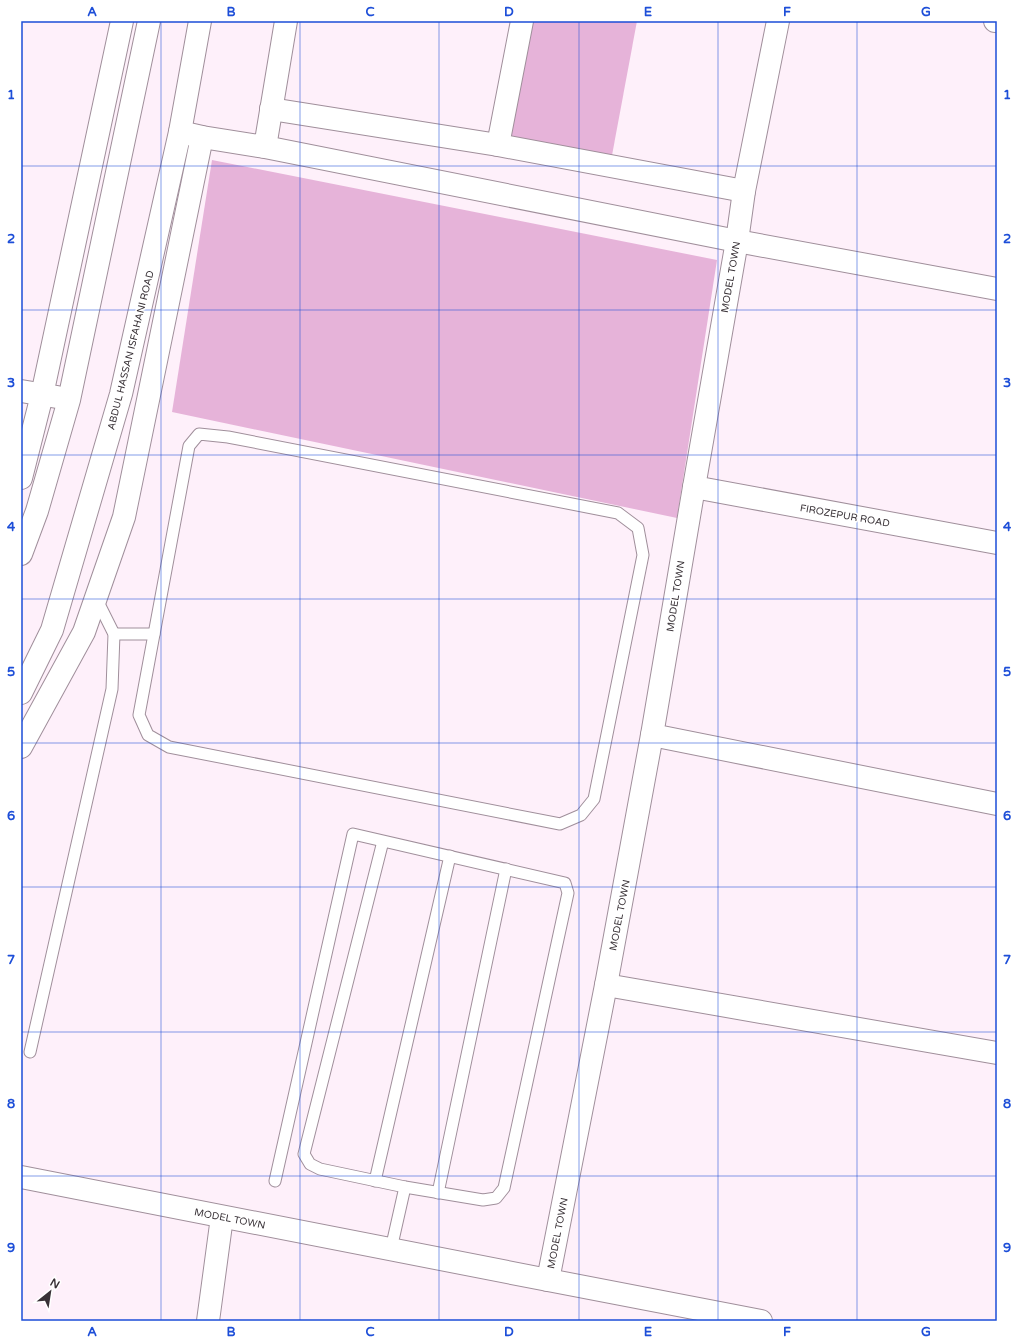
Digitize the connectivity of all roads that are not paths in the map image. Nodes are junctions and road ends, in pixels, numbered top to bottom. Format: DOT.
graph roads {
  1 [pos="122,21"];
  2 [pos="149,21"];
  3 [pos="200,21"];
  4 [pos="286,21"];
  5 [pos="522,21"];
  6 [pos="778,21"];
  7 [pos="272,109"];
  8 [pos="180,132"];
  9 [pos="202,137"];
  10 [pos="498,145"];
  11 [pos="265,147"];
  12 [pos="744,192"];
  13 [pos="737,241"];
  14 [pos="997,289"];
  15 [pos="21,391"];
  16 [pos="42,394"];
  17 [pos="69,400"];
  18 [pos="21,478"];
  19 [pos="694,487"];
  20 [pos="997,543"];
  21 [pos="21,554"];
  22 [pos="96,598"];
  23 [pos="114,634"];
  24 [pos="154,634"];
  25 [pos="21,692"];
  26 [pos="652,735"];
  27 [pos="21,747"];
  28 [pos="997,804"];
  29 [pos="383,841"];
  30 [pos="450,856"];
  31 [pos="506,869"];
  32 [pos="606,985"];
  33 [pos="30,1052"];
  34 [pos="997,1053"];
  35 [pos="21,1177"];
  36 [pos="274,1181"];
  37 [pos="375,1181"];
  38 [pos="405,1187"];
  39 [pos="438,1193"];
  40 [pos="222,1217"];
  41 [pos="391,1249"];
  42 [pos="548,1280"];
  43 [pos="208,1321"];
  44 [pos="761,1321"];
  1 -- 16 [label="street"];
  2 -- 17 [label="street"];
  3 -- 8 [label="street, ABDUL HASSAN ISFAHANI ROAD"];
  4 -- 7 [label="street"];
  5 -- 10 [label="street"];
  6 -- 12 [label="street, MODEL TOWN"];
  7 -- 10 [label="street"];
  7 -- 11 [label="street"];
  8 -- 9 [label="street"];
  8 -- 25 [label="street, ABDUL HASSAN ISFAHANI ROAD"];
  9 -- 11 [label="street"];
  9 -- 22 [label="street"];
  10 -- 12 [label="street"];
  11 -- 13 [label="street"];
  12 -- 13 [label="street, MODEL TOWN"];
  13 -- 14 [label="street"];
  13 -- 19 [label="street, MODEL TOWN"];
  15 -- 16 [label="street"];
  16 -- 17 [label="street"];
  16 -- 18 [label="street"];
  17 -- 21 [label="street"];
  19 -- 20 [label="street, FIROZEPUR ROAD"];
  19 -- 26 [label="street, MODEL TOWN"];
  22 -- 23 [label="lane"];
  22 -- 27 [label="street"];
  23 -- 24 [label="lane"];
  23 -- 33 [label="lane"];
  24 -- 24 [label="lane"];
  26 -- 28 [label="street"];
  26 -- 32 [label="street, MODEL TOWN"];
  29 -- 30 [label="lane"];
  29 -- 36 [label="lane"];
  29 -- 37 [label="lane"];
  30 -- 31 [label="lane"];
  30 -- 37 [label="lane"];
  31 -- 39 [label="lane"];
  31 -- 39 [label="lane"];
  32 -- 34 [label="street"];
  32 -- 42 [label="street, MODEL TOWN"];
  35 -- 40 [label="street, MODEL TOWN"];
  37 -- 38 [label="lane"];
  38 -- 39 [label="lane"];
  38 -- 41 [label="lane"];
  40 -- 41 [label="street, MODEL TOWN"];
  40 -- 43 [label="street"];
  41 -- 42 [label="street, MODEL TOWN"];
  42 -- 44 [label="street"];
}
